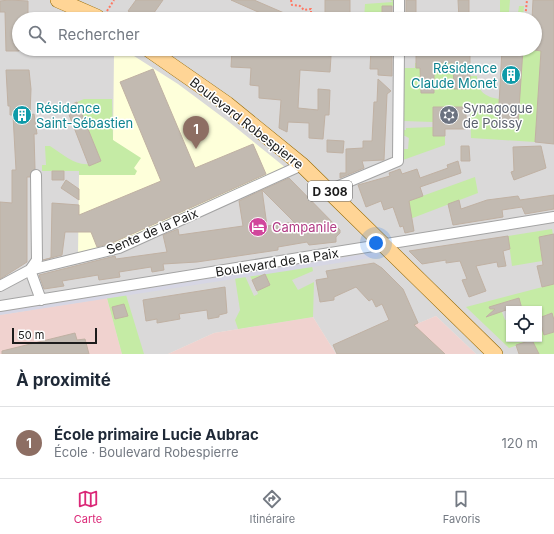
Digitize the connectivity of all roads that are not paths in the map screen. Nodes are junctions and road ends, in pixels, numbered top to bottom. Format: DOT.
graph roads {
  1 [pos="58,0"];
  2 [pos="72,0"];
  3 [pos="399,0"];
  4 [pos="88,12"];
  5 [pos="92,12"];
  6 [pos="399,12"];
  7 [pos="158,56"];
  8 [pos="399,56"];
  9 [pos="302,165"];
  10 [pos="36,176"];
  11 [pos="329,190"];
  12 [pos="554,217"];
  13 [pos="384,246"];
  14 [pos="30,270"];
  15 [pos="0,286"];
  16 [pos="41,300"];
  17 [pos="0,306"];
  18 [pos="495,354"];
  1 -- 4 [label="main road"];
  2 -- 5 [label="main road"];
  3 -- 6 [label="street"];
  7 -- 9 [label="main road, Boulevard Robespierre / D 308"];
  8 -- 11 [label="street"];
  9 -- 11 [label="main road, Boulevard Robespierre / D 308"];
  9 -- 14 [label="street, Sente de la Paix"];
  10 -- 14 [label="street"];
  11 -- 13 [label="main road, Boulevard Robespierre / D 308"];
  12 -- 13 [label="street, Boulevard de la Paix"];
  13 -- 16 [label="street, Boulevard de la Paix"];
  13 -- 18 [label="main road, Boulevard Robespierre / D 308"];
  14 -- 15 [label="street, Sente de la Paix"];
  14 -- 16 [label="street"];
  16 -- 17 [label="street, Boulevard de la Paix"];
}
